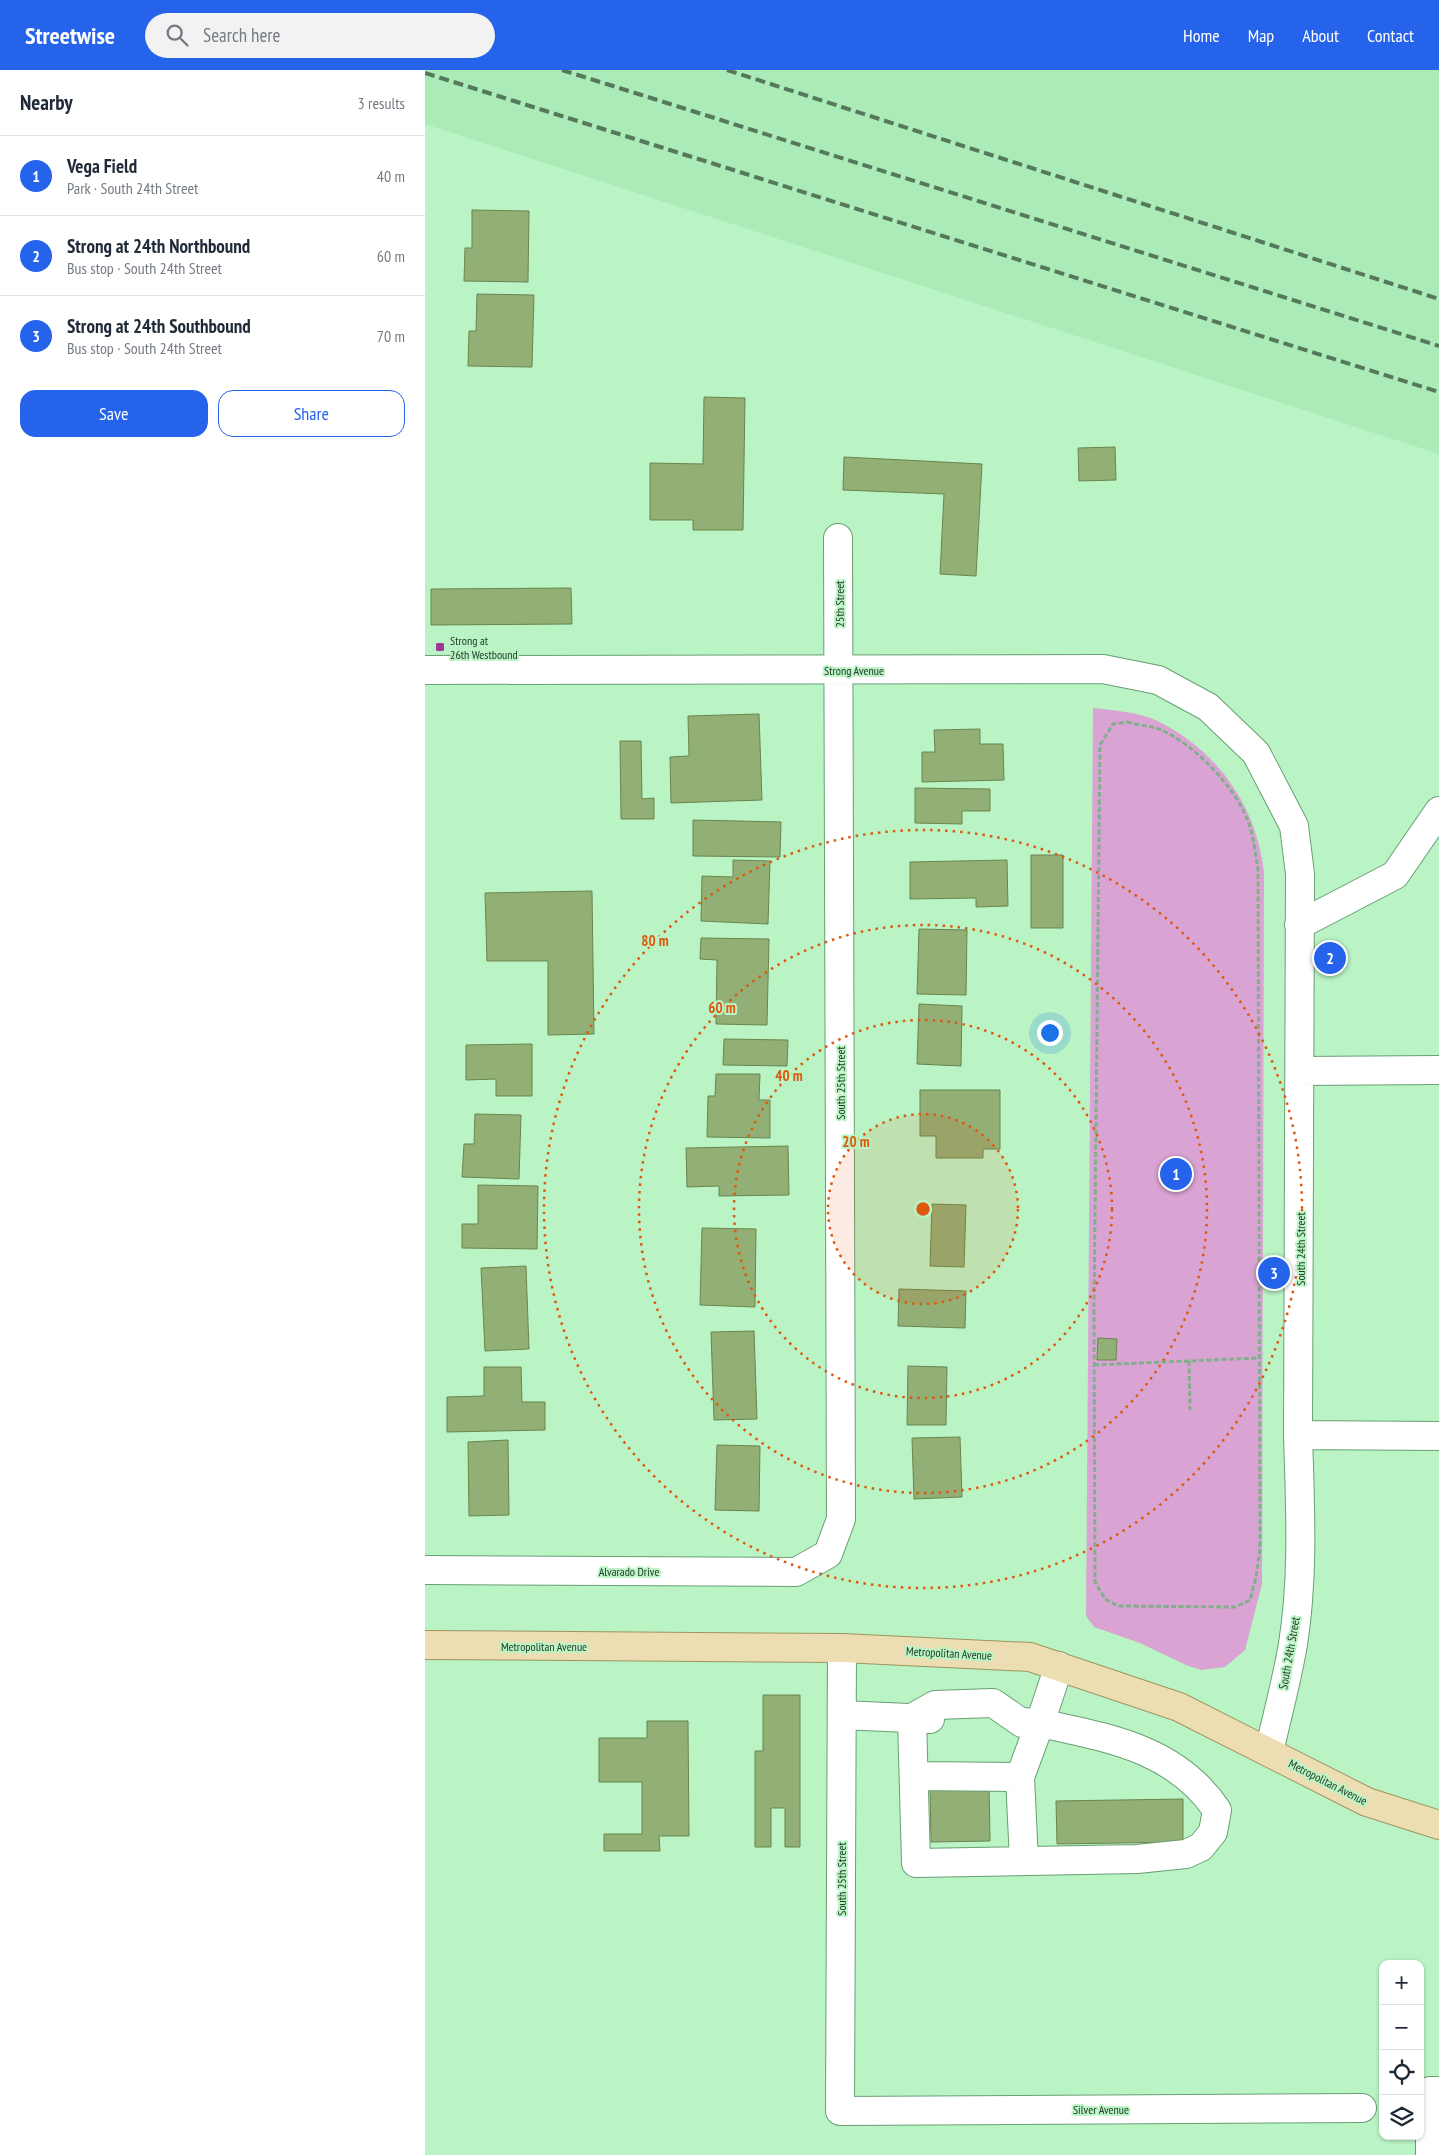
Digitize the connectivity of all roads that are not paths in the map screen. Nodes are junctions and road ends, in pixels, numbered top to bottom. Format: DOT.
graph roads {
  1 [pos="838,538"];
  2 [pos="425,670"];
  3 [pos="839,670"];
  4 [pos="1256,753"];
  5 [pos="1439,811"];
  6 [pos="1299,925"];
  7 [pos="1439,1070"];
  8 [pos="1300,1071"];
  9 [pos="1298,1435"];
  10 [pos="1439,1436"];
  11 [pos="829,1554"];
  12 [pos="425,1570"];
  13 [pos="425,1645"];
  14 [pos="842,1648"];
  15 [pos="1059,1666"];
  16 [pos="842,1715"];
  17 [pos="912,1718"];
  18 [pos="1031,1723"];
  19 [pos="1269,1752"];
  20 [pos="914,1776"];
  21 [pos="1020,1777"];
  22 [pos="1439,1825"];
  23 [pos="1024,1861"];
  24 [pos="1434,2091"];
  25 [pos="1362,2108"];
  26 [pos="840,2111"];
  27 [pos="1430,2155"];
  1 -- 3 [label="street, 25th Street"];
  2 -- 3 [label="street, Strong Avenue"];
  3 -- 4 [label="street, Strong Avenue"];
  3 -- 11 [label="street, South 25th Street"];
  4 -- 6 [label="street, South 24th Street"];
  5 -- 6 [label="street"];
  6 -- 8 [label="street, South 24th Street"];
  7 -- 8 [label="street"];
  8 -- 9 [label="street, South 24th Street"];
  9 -- 10 [label="street"];
  9 -- 19 [label="street, South 24th Street"];
  11 -- 12 [label="street, Alvarado Drive"];
  13 -- 14 [label="main road, Metropolitan Avenue"];
  14 -- 15 [label="main road, Metropolitan Avenue"];
  14 -- 16 [label="street, South 25th Street"];
  15 -- 18 [label="street"];
  15 -- 19 [label="main road, Metropolitan Avenue"];
  16 -- 17 [label="street"];
  16 -- 26 [label="street, South 25th Street"];
  17 -- 18 [label="street"];
  17 -- 20 [label="street"];
  18 -- 21 [label="street"];
  18 -- 23 [label="street"];
  19 -- 22 [label="main road, Metropolitan Avenue"];
  20 -- 21 [label="street"];
  20 -- 23 [label="street"];
  21 -- 23 [label="street"];
  24 -- 27 [label="street"];
  25 -- 26 [label="street, Silver Avenue"];
}
